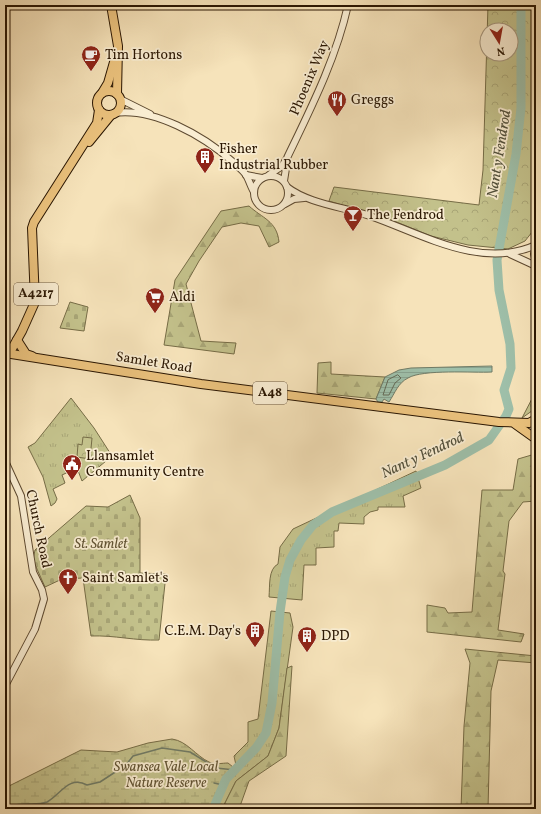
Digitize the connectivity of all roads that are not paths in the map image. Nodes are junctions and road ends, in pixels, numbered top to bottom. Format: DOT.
graph roads {
  1 [pos="111,5"];
  2 [pos="348,5"];
  3 [pos="113,14"];
  4 [pos="102,93"];
  5 [pos="118,96"];
  6 [pos="99,110"];
  7 [pos="112,114"];
  8 [pos="162,120"];
  9 [pos="80,152"];
  10 [pos="287,158"];
  11 [pos="246,175"];
  12 [pos="269,175"];
  13 [pos="262,178"];
  14 [pos="284,181"];
  15 [pos="288,187"];
  16 [pos="254,192"];
  17 [pos="304,198"];
  18 [pos="284,204"];
  19 [pos="536,246"];
  20 [pos="506,253"];
  21 [pos="536,262"];
  22 [pos="536,266"];
  23 [pos="17,340"];
  24 [pos="7,354"];
  25 [pos="37,358"];
  26 [pos="536,419"];
  27 [pos="512,423"];
  28 [pos="536,439"];
  29 [pos="5,461"];
  30 [pos="5,686"];
  1 -- 3 [label="main road"];
  2 -- 10 [label="street, Phoenix Way"];
  3 -- 4 [label="main road"];
  3 -- 5 [label="main road"];
  4 -- 5 [label="main road"];
  4 -- 6 [label="main road"];
  5 -- 7 [label="main road"];
  5 -- 8 [label="street"];
  6 -- 7 [label="main road"];
  6 -- 9 [label="main road, Samlet Road / A4217"];
  7 -- 8 [label="street"];
  7 -- 9 [label="main road, Samlet Road / A4217"];
  8 -- 11 [label="street"];
  9 -- 23 [label="main road, Samlet Road / A4217"];
  10 -- 12 [label="street, Phoenix Way"];
  10 -- 14 [label="street, Phoenix Way"];
  11 -- 13 [label="street"];
  11 -- 16 [label="street"];
  12 -- 13 [label="street"];
  12 -- 14 [label="street"];
  13 -- 16 [label="street"];
  14 -- 15 [label="street"];
  15 -- 17 [label="street"];
  15 -- 18 [label="street"];
  16 -- 18 [label="street"];
  17 -- 18 [label="street"];
  17 -- 20 [label="street"];
  19 -- 20 [label="street"];
  19 -- 21 [label="street"];
  20 -- 22 [label="street"];
  23 -- 24 [label="main road, Samlet Road / A4217"];
  23 -- 25 [label="main road"];
  24 -- 25 [label="main road, Samlet Road / A48"];
  25 -- 27 [label="main road, Samlet Road / A48"];
  26 -- 27 [label="main road"];
  27 -- 28 [label="main road"];
  29 -- 30 [label="street, Church Road"];
}
